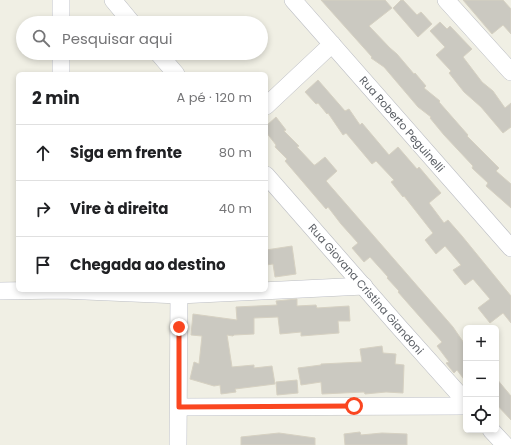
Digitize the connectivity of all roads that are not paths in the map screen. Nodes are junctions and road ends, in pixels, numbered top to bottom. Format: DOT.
graph roads {
  1 [pos="61,0"];
  2 [pos="113,0"];
  3 [pos="293,0"];
  4 [pos="446,0"];
  5 [pos="61,16"];
  6 [pos="126,16"];
  7 [pos="332,44"];
  8 [pos="61,60"];
  9 [pos="164,60"];
  10 [pos="61,72"];
  11 [pos="174,72"];
  12 [pos="511,72"];
  13 [pos="268,104"];
  14 [pos="268,177"];
  15 [pos="511,248"];
  16 [pos="364,286"];
  17 [pos="0,290"];
  18 [pos="16,290"];
  19 [pos="268,290"];
  20 [pos="140,292"];
  21 [pos="205,292"];
  22 [pos="179,293"];
  23 [pos="463,399"];
  24 [pos="463,406"];
  25 [pos="179,407"];
  26 [pos="494,433"];
  27 [pos="178,445"];
  28 [pos="505,445"];
  1 -- 5 [label="street"];
  2 -- 6 [label="street"];
  3 -- 7 [label="street, Rua Roberto Peguinelli"];
  4 -- 12 [label="street"];
  7 -- 13 [label="street"];
  7 -- 15 [label="street, Rua Roberto Peguinelli"];
  8 -- 10 [label="street"];
  9 -- 11 [label="street"];
  14 -- 16 [label="street, Rua Giovana Cristina Giandoni"];
  16 -- 19 [label="street"];
  16 -- 23 [label="street, Rua Giovana Cristina Giandoni"];
  17 -- 18 [label="street"];
  20 -- 22 [label="street"];
  21 -- 22 [label="street"];
  22 -- 25 [label="street"];
  24 -- 25 [label="street"];
  25 -- 27 [label="street"];
  26 -- 28 [label="street"];
}
